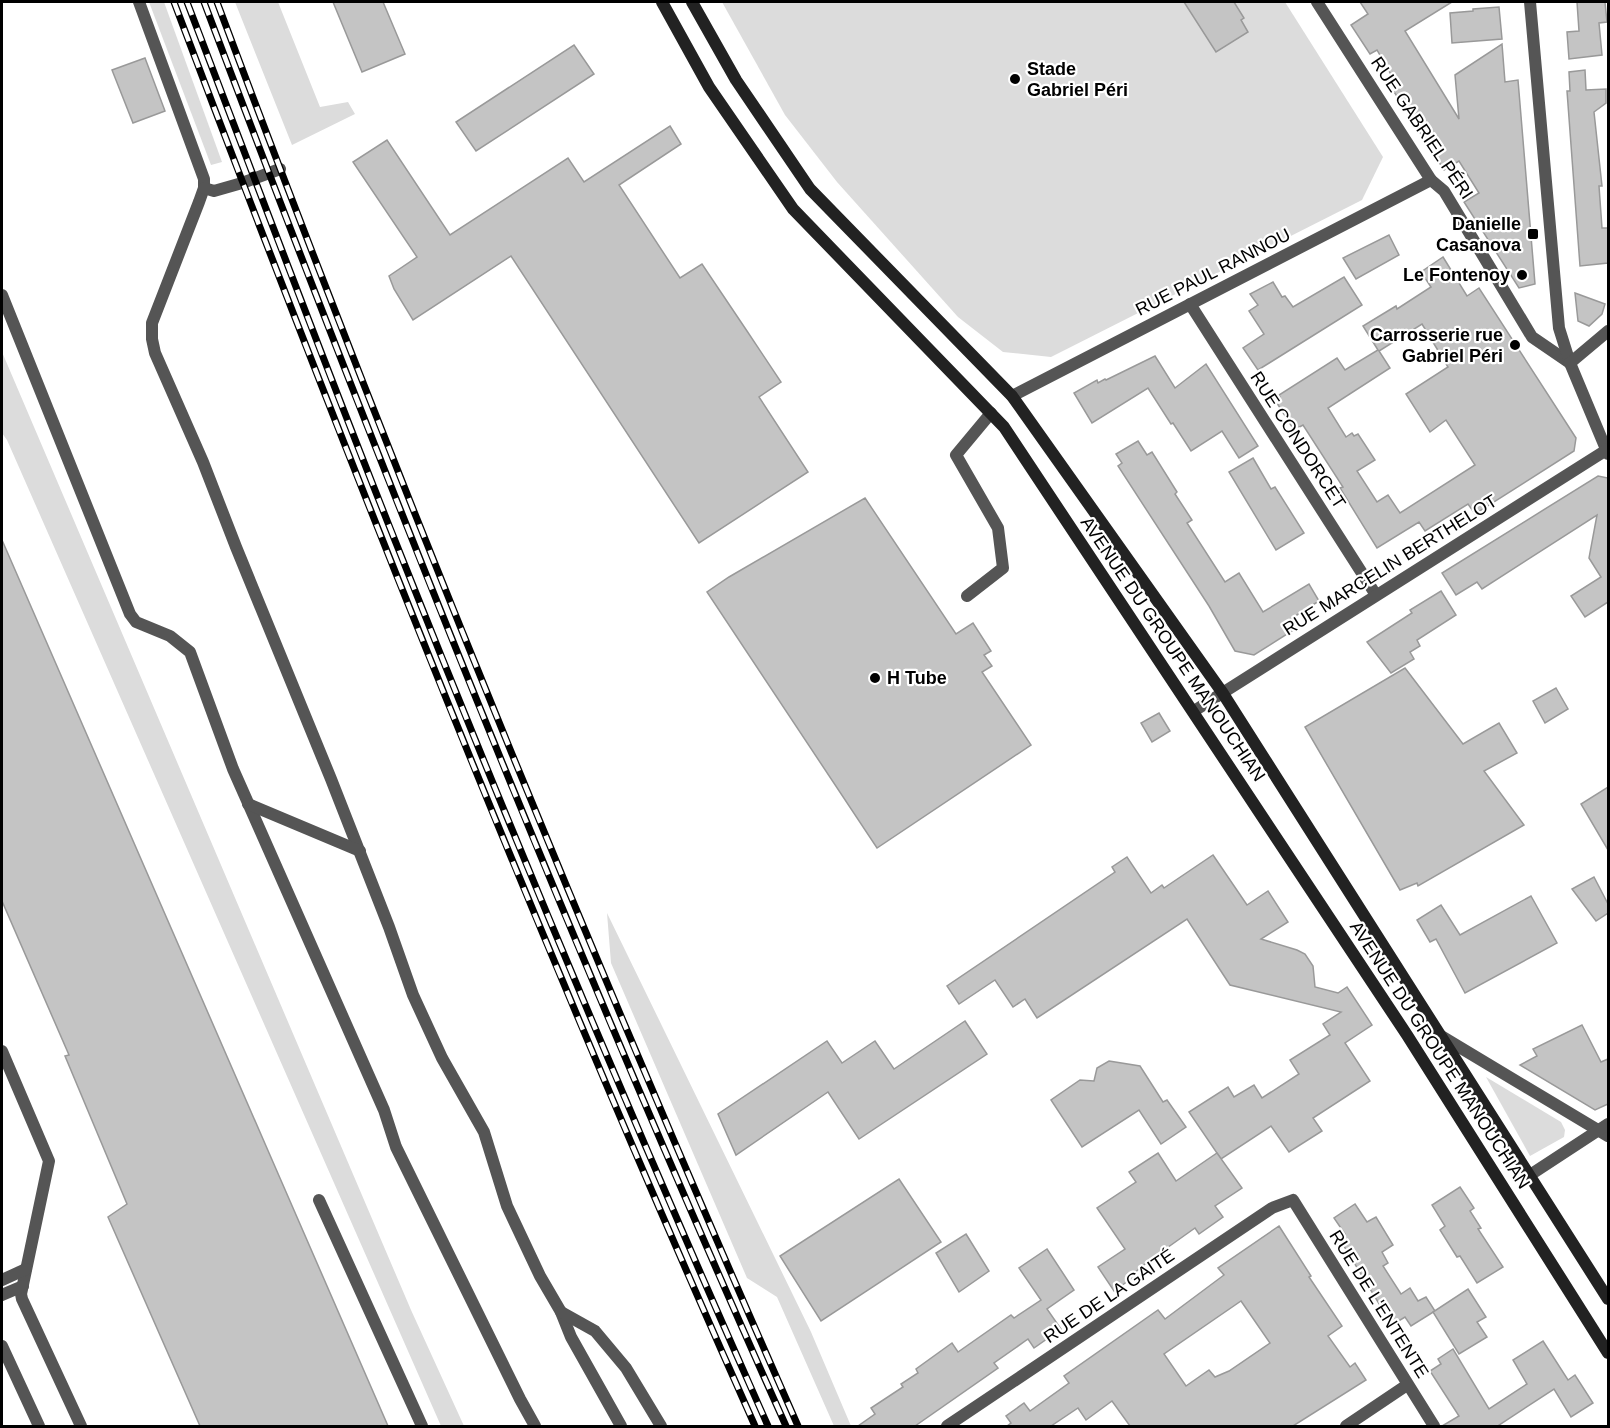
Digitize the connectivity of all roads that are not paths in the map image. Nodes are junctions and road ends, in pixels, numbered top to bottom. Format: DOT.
graph roads {
  1 [pos="139,2"];
  2 [pos="662,2"];
  3 [pos="692,2"];
  4 [pos="1317,2"];
  5 [pos="1530,2"];
  6 [pos="280,169"];
  7 [pos="1431,180"];
  8 [pos="204,188"];
  9 [pos="2,294"];
  10 [pos="1190,304"];
  11 [pos="1608,331"];
  12 [pos="1570,363"];
  13 [pos="1012,396"];
  14 [pos="991,413"];
  15 [pos="1608,451"];
  16 [pos="1377,595"];
  17 [pos="967,596"];
  18 [pos="1222,692"];
  19 [pos="1194,711"];
  20 [pos="248,804"];
  21 [pos="360,850"];
  22 [pos="1441,1036"];
  23 [pos="2,1051"];
  24 [pos="1605,1131"];
  25 [pos="1530,1175"];
  26 [pos="319,1200"];
  27 [pos="1293,1200"];
  28 [pos="26,1269"];
  29 [pos="2,1280"];
  30 [pos="23,1286"];
  31 [pos="2,1295"];
  32 [pos="1608,1299"];
  33 [pos="561,1312"];
  34 [pos="2,1346"];
  35 [pos="1608,1353"];
  36 [pos="1407,1385"];
  37 [pos="39,1426"];
  38 [pos="81,1426"];
  39 [pos="422,1426"];
  40 [pos="535,1426"];
  41 [pos="621,1426"];
  42 [pos="661,1426"];
  43 [pos="946,1426"];
  44 [pos="1346,1426"];
  45 [pos="1434,1426"];
  1 -- 8 [label="street"];
  2 -- 14 [label="street, AVENUE DU GROUPE MANOUCHIAN"];
  3 -- 13 [label="street, AVENUE DU GROUPE MANOUCHIAN"];
  4 -- 7 [label="street, RUE GABRIEL PÉRI"];
  5 -- 12 [label="street"];
  6 -- 8 [label="street"];
  7 -- 10 [label="street, RUE PAUL RANNOU"];
  7 -- 12 [label="street, RUE GABRIEL PÉRI"];
  8 -- 21 [label="street"];
  9 -- 20 [label="street"];
  10 -- 13 [label="street, RUE PAUL RANNOU"];
  10 -- 16 [label="street, RUE CONDORCET"];
  11 -- 12 [label="street"];
  12 -- 15 [label="street"];
  13 -- 18 [label="street, AVENUE DU GROUPE MANOUCHIAN"];
  14 -- 17 [label="street"];
  14 -- 19 [label="street, AVENUE DU GROUPE MANOUCHIAN"];
  15 -- 16 [label="street, RUE MARCELIN BERTHELOT"];
  16 -- 18 [label="street, RUE MARCELIN BERTHELOT"];
  18 -- 19 [label="street, RUE MARCELIN BERTHELOT"];
  18 -- 22 [label="street, AVENUE DU GROUPE MANOUCHIAN"];
  19 -- 35 [label="street, AVENUE DU GROUPE MANOUCHIAN"];
  20 -- 21 [label="street"];
  20 -- 40 [label="street"];
  21 -- 33 [label="street"];
  22 -- 24 [label="street"];
  22 -- 25 [label="street, AVENUE DU GROUPE MANOUCHIAN"];
  23 -- 28 [label="street"];
  24 -- 25 [label="street"];
  25 -- 32 [label="street, AVENUE DU GROUPE MANOUCHIAN"];
  26 -- 39 [label="street"];
  27 -- 36 [label="street, RUE DE L'ENTENTE"];
  27 -- 43 [label="street, RUE DE LA GAITÉ"];
  28 -- 29 [label="street"];
  28 -- 30 [label="street"];
  30 -- 31 [label="street"];
  30 -- 38 [label="street"];
  33 -- 41 [label="street"];
  33 -- 42 [label="street"];
  34 -- 37 [label="street"];
  36 -- 44 [label="street"];
  36 -- 45 [label="street, RUE DE L'ENTENTE"];
}
